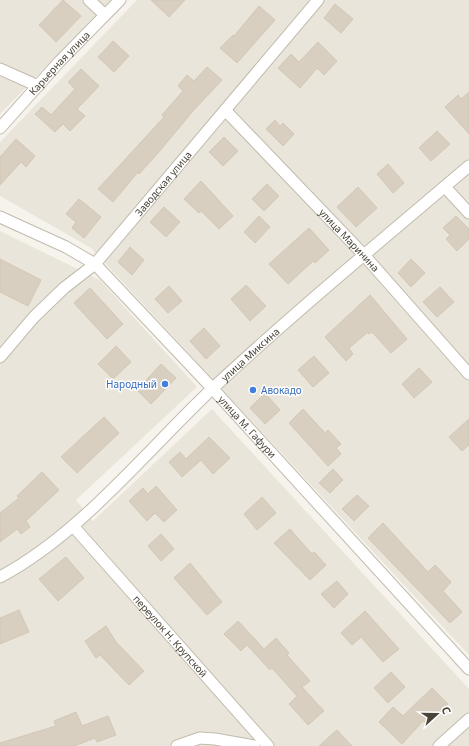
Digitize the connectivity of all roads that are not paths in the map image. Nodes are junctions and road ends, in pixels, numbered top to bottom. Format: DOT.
graph roads {
  1 [pos="89,0"];
  2 [pos="120,0"];
  3 [pos="318,0"];
  4 [pos="105,15"];
  5 [pos="0,69"];
  6 [pos="38,86"];
  7 [pos="225,110"];
  8 [pos="0,128"];
  9 [pos="469,166"];
  10 [pos="445,187"];
  11 [pos="469,213"];
  12 [pos="0,217"];
  13 [pos="364,255"];
  14 [pos="95,264"];
  15 [pos="0,358"];
  16 [pos="469,374"];
  17 [pos="213,389"];
  18 [pos="73,526"];
  19 [pos="0,577"];
  20 [pos="469,669"];
  21 [pos="469,719"];
  22 [pos="177,746"];
  23 [pos="254,746"];
  24 [pos="268,746"];
  25 [pos="439,746"];
  1 -- 4 [label="street"];
  2 -- 4 [label="street, Карьерная улица"];
  3 -- 7 [label="street, Заводская улица"];
  4 -- 6 [label="street, Карьерная улица"];
  5 -- 6 [label="street"];
  6 -- 8 [label="street, Карьерная улица"];
  7 -- 13 [label="street, улица Маринина"];
  7 -- 14 [label="street, Заводская улица"];
  9 -- 10 [label="street, улица Миксина"];
  10 -- 11 [label="street"];
  10 -- 13 [label="street, улица Миксина"];
  12 -- 14 [label="street, улица М. Гафури"];
  13 -- 16 [label="street, улица Маринина"];
  13 -- 17 [label="street, улица Миксина"];
  14 -- 15 [label="street, Заводская улица"];
  14 -- 17 [label="street, улица М. Гафури"];
  17 -- 18 [label="street, улица Миксина"];
  17 -- 20 [label="street, улица М. Гафури"];
  18 -- 19 [label="street, улица Миксина"];
  18 -- 24 [label="street, переулок Н. Крупской"];
  21 -- 25 [label="street"];
  22 -- 23 [label="street"];
}
